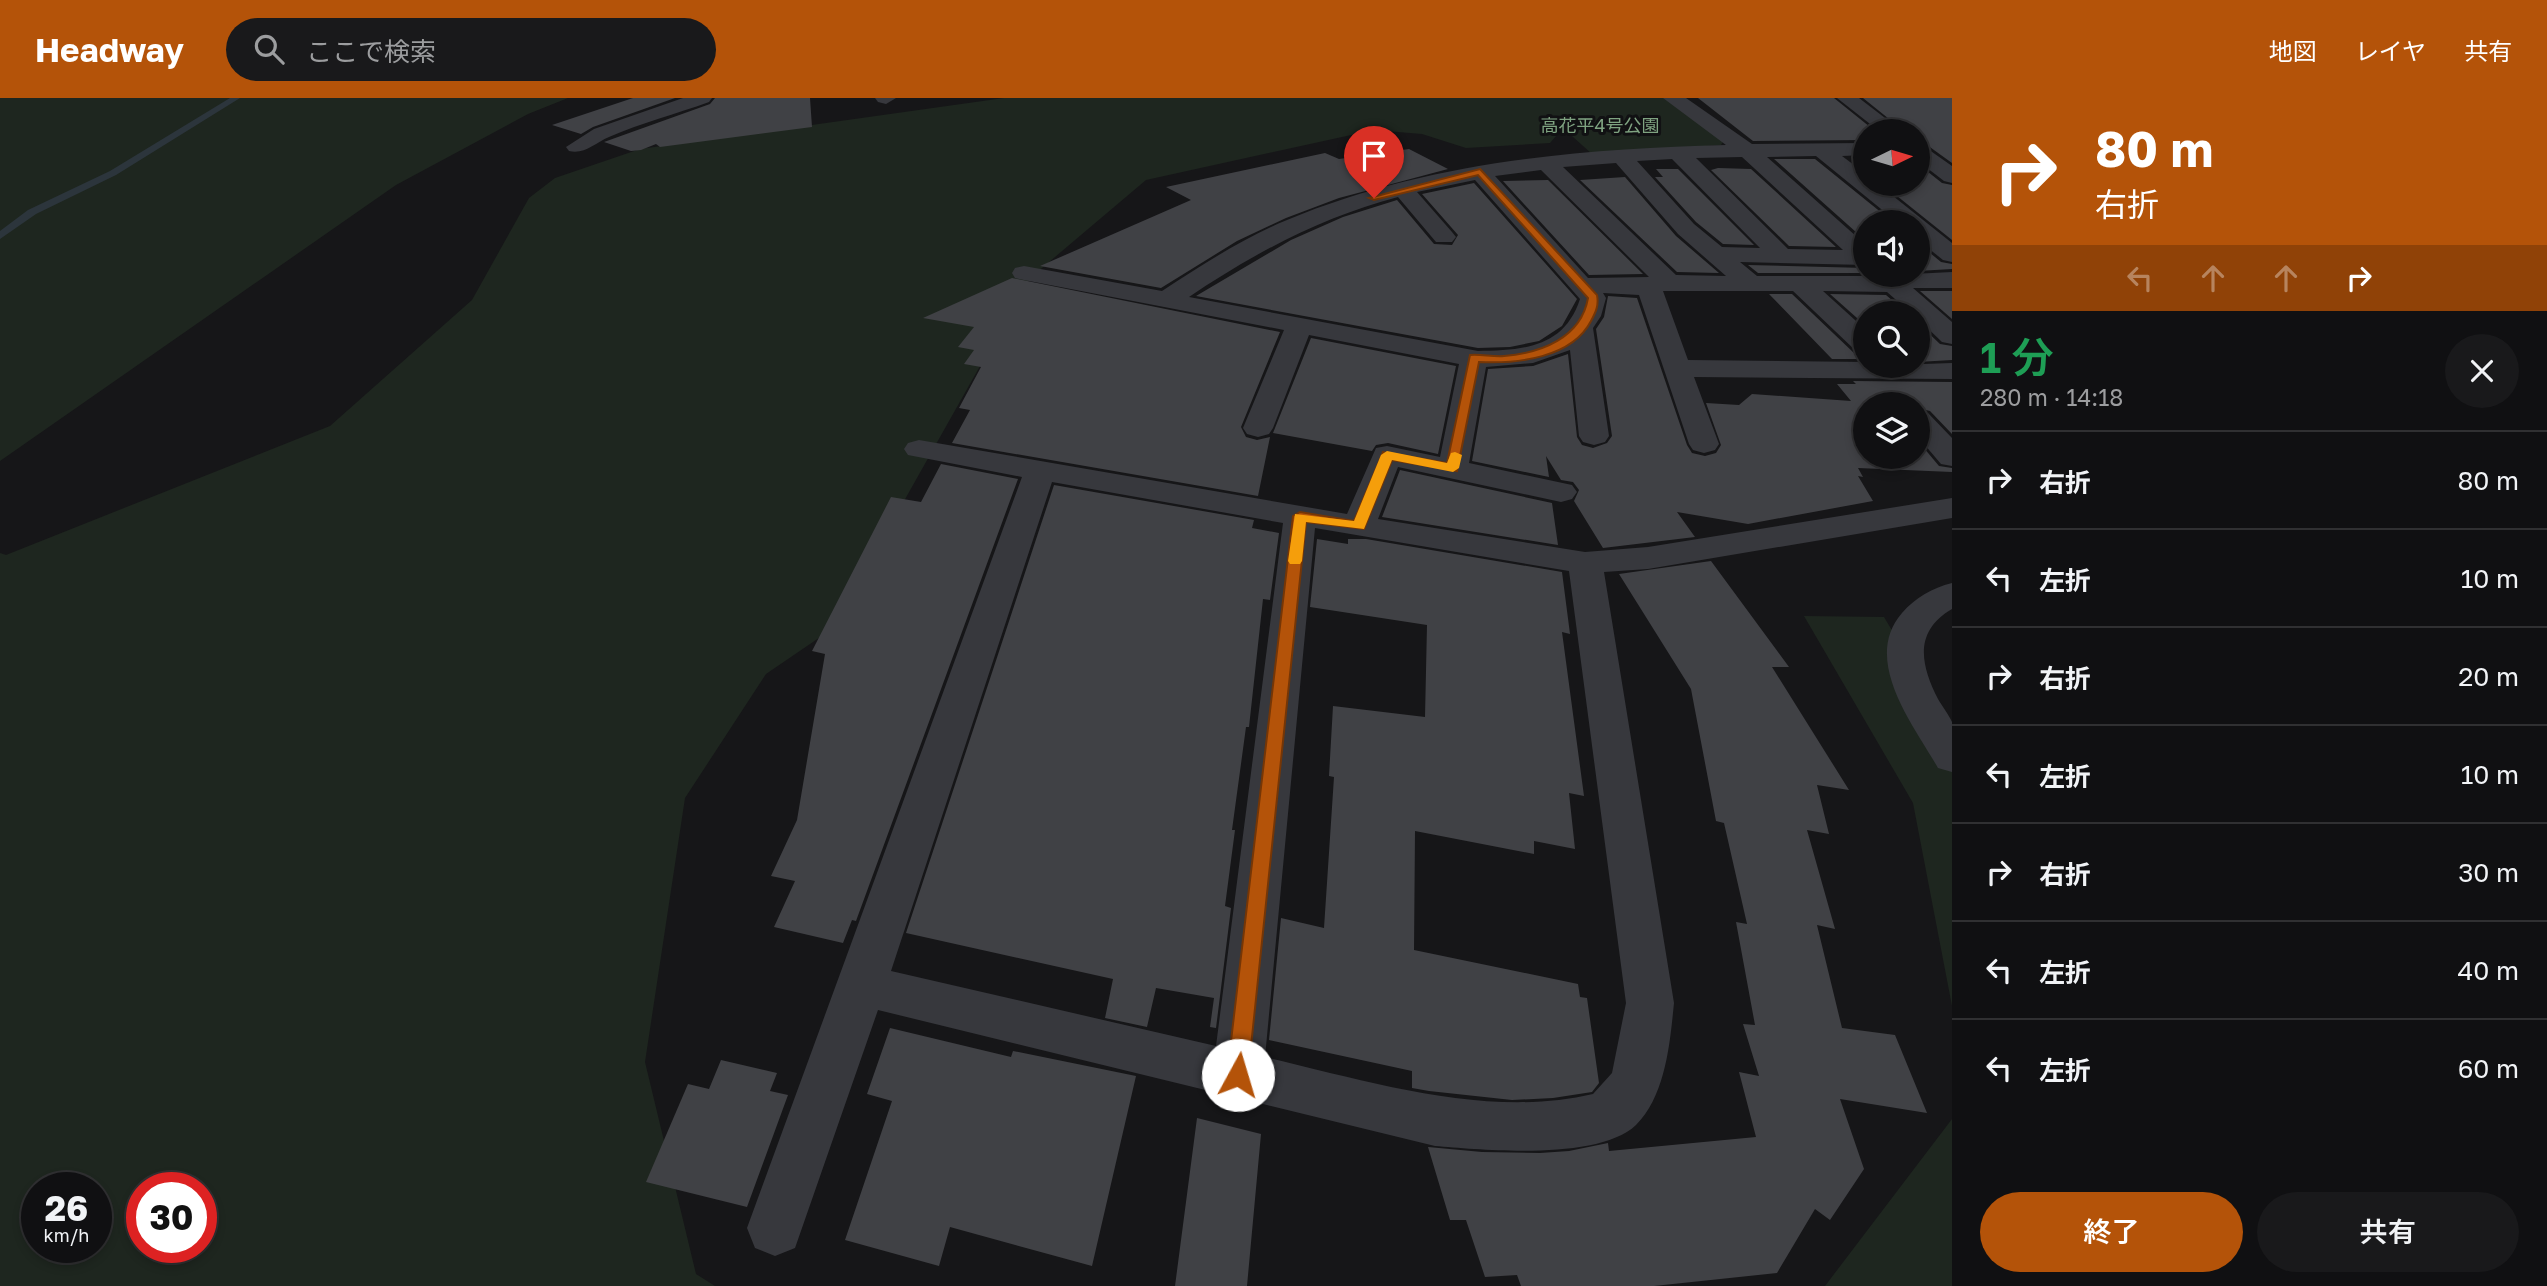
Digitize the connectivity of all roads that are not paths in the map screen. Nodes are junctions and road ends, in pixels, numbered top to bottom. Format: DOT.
graph roads {
  1 [pos="702,98"];
  2 [pos="1673,98"];
  3 [pos="1847,98"];
  4 [pos="1876,119"];
  5 [pos="576,147"];
  6 [pos="1952,148"];
  7 [pos="1821,149"];
  8 [pos="1853,149"];
  9 [pos="1930,149"];
  10 [pos="1747,150"];
  11 [pos="1678,153"];
  12 [pos="1622,157"];
  13 [pos="1930,159"];
  14 [pos="1546,163"];
  15 [pos="1480,172"];
  16 [pos="1952,176"];
  17 [pos="1403,189"];
  18 [pos="1896,210"];
  19 [pos="1444,237"];
  20 [pos="1930,238"];
  21 [pos="1853,247"];
  22 [pos="1713,254"];
  23 [pos="1781,255"];
  24 [pos="1952,255"];
  25 [pos="1853,258"];
  26 [pos="1024,273"];
  27 [pos="1930,280"];
  28 [pos="1952,280"];
  29 [pos="1853,281"];
  30 [pos="1659,284"];
  31 [pos="1749,284"];
  32 [pos="1800,284"];
  33 [pos="1583,285"];
  34 [pos="1899,287"];
  35 [pos="1167,300"];
  36 [pos="1300,325"];
  37 [pos="1581,330"];
  38 [pos="1952,336"];
  39 [pos="1853,337"];
  40 [pos="1474,358"];
  41 [pos="1853,364"];
  42 [pos="1677,368"];
  43 [pos="1930,369"];
  44 [pos="1952,371"];
  45 [pos="1258,428"];
  46 [pos="1930,432"];
  47 [pos="1594,436"];
  48 [pos="1704,444"];
  49 [pos="919,449"];
  50 [pos="1952,457"];
  51 [pos="1453,468"];
  52 [pos="1040,471"];
  53 [pos="1561,492"];
  54 [pos="1952,508"];
  55 [pos="1300,516"];
  56 [pos="1359,526"];
  57 [pos="1585,563"];
  58 [pos="1952,594"];
  59 [pos="1952,757"];
  60 [pos="862,985"];
  61 [pos="1238,1075"];
  62 [pos="775,1228"];
  1 -- 5 [label="street"];
  2 -- 10 [label="street"];
  3 -- 4 [label="street"];
  6 -- 9 [label="street"];
  7 -- 8 [label="street"];
  7 -- 10 [label="street"];
  7 -- 18 [label="street"];
  10 -- 11 [label="street"];
  10 -- 21 [label="street"];
  11 -- 12 [label="street"];
  11 -- 23 [label="street"];
  12 -- 14 [label="street"];
  12 -- 22 [label="street"];
  13 -- 16 [label="street"];
  14 -- 15 [label="street"];
  14 -- 30 [label="street"];
  15 -- 17 [label="street"];
  15 -- 33 [label="street"];
  17 -- 19 [label="street"];
  17 -- 35 [label="street"];
  20 -- 24 [label="street"];
  22 -- 23 [label="street"];
  22 -- 31 [label="street"];
  23 -- 25 [label="street"];
  26 -- 35 [label="street"];
  27 -- 28 [label="street"];
  29 -- 32 [label="street"];
  30 -- 31 [label="street"];
  30 -- 33 [label="street"];
  30 -- 42 [label="street"];
  31 -- 32 [label="street"];
  32 -- 39 [label="street"];
  33 -- 37 [label="street"];
  34 -- 38 [label="street"];
  35 -- 36 [label="street"];
  36 -- 40 [label="street"];
  36 -- 45 [label="street"];
  37 -- 40 [label="street"];
  37 -- 47 [label="street"];
  40 -- 51 [label="street"];
  41 -- 42 [label="street"];
  42 -- 48 [label="street"];
  43 -- 44 [label="street"];
  46 -- 50 [label="street"];
  49 -- 52 [label="street"];
  51 -- 53 [label="street"];
  51 -- 56 [label="street"];
  52 -- 55 [label="street"];
  52 -- 60 [label="street"];
  54 -- 57 [label="street"];
  55 -- 56 [label="street"];
  55 -- 61 [label="street"];
  56 -- 57 [label="street"];
  57 -- 61 [label="street"];
  58 -- 59 [label="street"];
  60 -- 61 [label="street"];
  60 -- 62 [label="street"];
}
